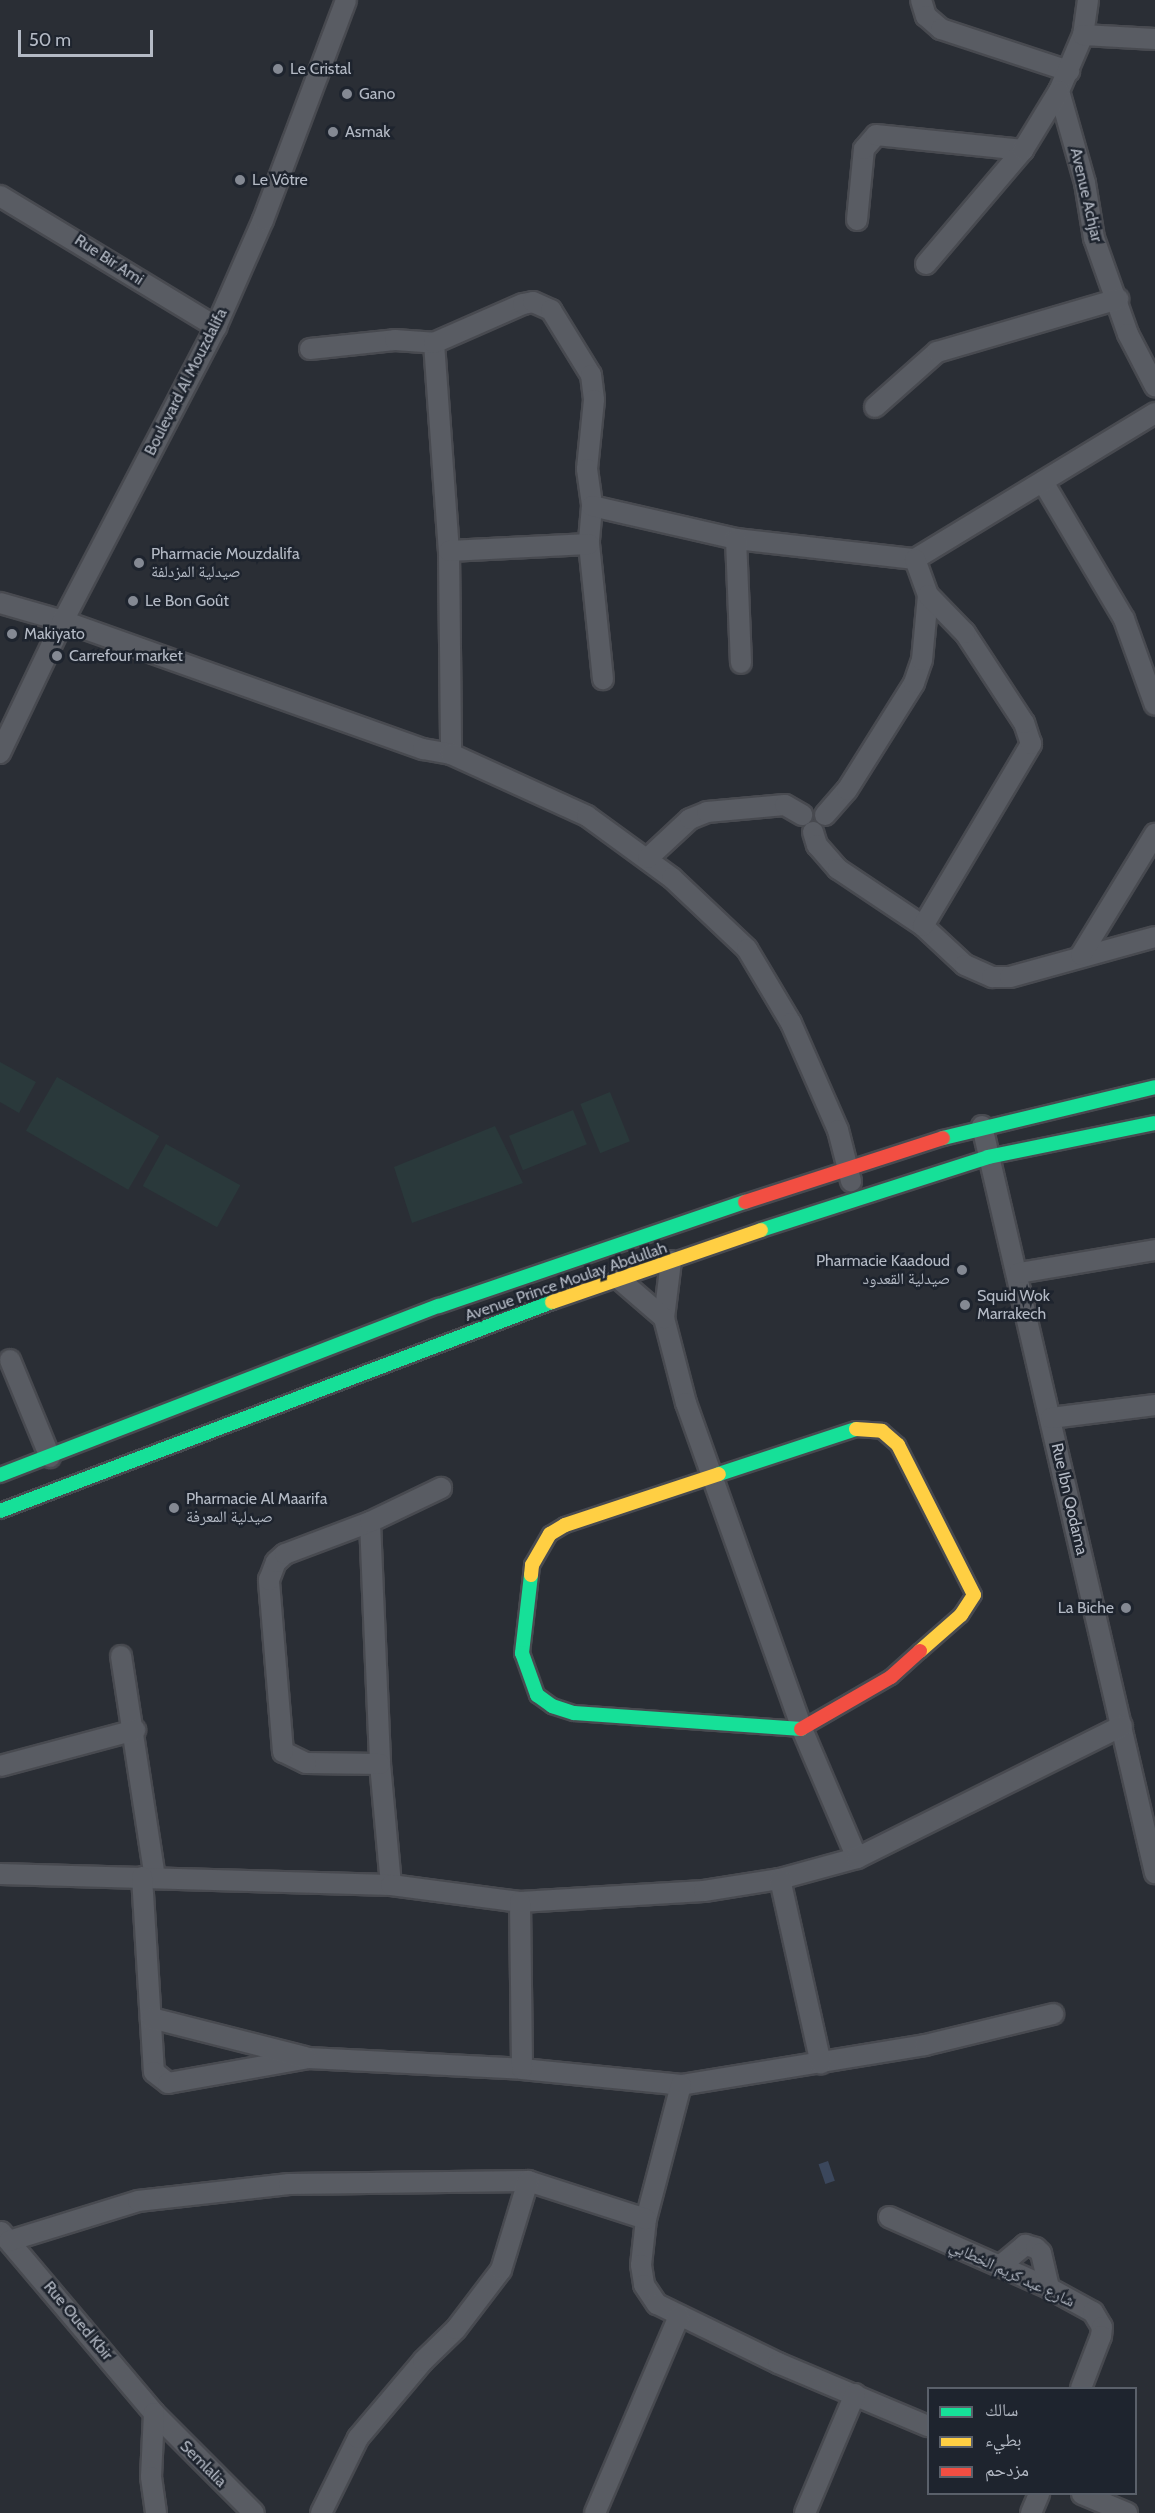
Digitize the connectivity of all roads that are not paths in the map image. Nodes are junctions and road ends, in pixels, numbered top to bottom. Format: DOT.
graph roads {
  1 [pos="346,0"];
  2 [pos="921,0"];
  3 [pos="1088,0"];
  4 [pos="1083,35"];
  5 [pos="1155,39"];
  6 [pos="1069,71"];
  7 [pos="1059,91"];
  8 [pos="1023,150"];
  9 [pos="0,196"];
  10 [pos="858,220"];
  11 [pos="926,264"];
  12 [pos="1118,299"];
  13 [pos="216,327"];
  14 [pos="434,343"];
  15 [pos="310,349"];
  16 [pos="1155,386"];
  17 [pos="875,407"];
  18 [pos="1155,413"];
  19 [pos="1043,482"];
  20 [pos="591,506"];
  21 [pos="735,539"];
  22 [pos="590,544"];
  23 [pos="449,551"];
  24 [pos="915,559"];
  25 [pos="928,595"];
  26 [pos="0,603"];
  27 [pos="63,621"];
  28 [pos="741,663"];
  29 [pos="603,679"];
  30 [pos="1154,694"];
  31 [pos="0,753"];
  32 [pos="451,754"];
  33 [pos="802,815"];
  34 [pos="825,815"];
  35 [pos="813,832"];
  36 [pos="1155,834"];
  37 [pos="648,858"];
  38 [pos="923,926"];
  39 [pos="1155,937"];
  40 [pos="1081,955"];
  41 [pos="1155,1087"];
  42 [pos="1155,1123"];
  43 [pos="982,1126"];
  44 [pos="988,1157"];
  45 [pos="848,1170"];
  46 [pos="856,1198"];
  47 [pos="1155,1250"];
  48 [pos="671,1261"];
  49 [pos="1019,1273"];
  50 [pos="619,1280"];
  51 [pos="664,1318"];
  52 [pos="10,1360"];
  53 [pos="1155,1405"];
  54 [pos="1051,1418"];
  55 [pos="50,1457"];
  56 [pos="0,1475"];
  57 [pos="710,1476"];
  58 [pos="441,1488"];
  59 [pos="0,1511"];
  60 [pos="370,1522"];
  61 [pos="122,1656"];
  62 [pos="1122,1726"];
  63 [pos="802,1729"];
  64 [pos="135,1730"];
  65 [pos="380,1764"];
  66 [pos="0,1766"];
  67 [pos="857,1858"];
  68 [pos="1155,1873"];
  69 [pos="0,1874"];
  70 [pos="149,1877"];
  71 [pos="780,1879"];
  72 [pos="391,1885"];
  73 [pos="520,1902"];
  74 [pos="1053,2014"];
  75 [pos="151,2018"];
  76 [pos="308,2058"];
  77 [pos="820,2064"];
  78 [pos="522,2068"];
  79 [pos="681,2085"];
  80 [pos="528,2181"];
  81 [pos="889,2217"];
  82 [pos="646,2219"];
  83 [pos="5,2236"];
  84 [pos="1000,2266"];
  85 [pos="1049,2288"];
  86 [pos="679,2316"];
  87 [pos="1082,2387"];
  88 [pos="855,2394"];
  89 [pos="154,2413"];
  90 [pos="927,2426"];
  91 [pos="1039,2495"];
  92 [pos="1086,2495"];
  93 [pos="156,2513"];
  94 [pos="254,2513"];
  95 [pos="321,2513"];
  96 [pos="595,2513"];
  97 [pos="806,2513"];
  98 [pos="1031,2513"];
  99 [pos="1127,2513"];
  1 -- 13 [label="street, Boulevard Al Mouzdalifa"];
  2 -- 6 [label="street"];
  3 -- 4 [label="street"];
  4 -- 5 [label="street"];
  4 -- 6 [label="street"];
  6 -- 7 [label="street"];
  7 -- 8 [label="street"];
  7 -- 12 [label="street, Avenue Achjar"];
  8 -- 10 [label="street"];
  8 -- 11 [label="street"];
  9 -- 13 [label="street, Rue Bir Ami"];
  12 -- 16 [label="street, Avenue Achjar"];
  12 -- 17 [label="street"];
  13 -- 27 [label="street, Boulevard Al Mouzdalifa"];
  14 -- 15 [label="street"];
  14 -- 20 [label="street"];
  14 -- 23 [label="street"];
  18 -- 19 [label="street"];
  19 -- 24 [label="street"];
  19 -- 30 [label="street"];
  20 -- 21 [label="street"];
  20 -- 22 [label="street"];
  21 -- 24 [label="street"];
  21 -- 28 [label="street"];
  22 -- 23 [label="street"];
  22 -- 29 [label="street"];
  23 -- 32 [label="street"];
  24 -- 25 [label="street"];
  25 -- 34 [label="street"];
  25 -- 38 [label="street"];
  26 -- 27 [label="street"];
  27 -- 31 [label="street, Boulevard Al Mouzdalifa"];
  27 -- 32 [label="street"];
  32 -- 37 [label="street"];
  33 -- 34 [label="street"];
  33 -- 35 [label="street"];
  33 -- 37 [label="street"];
  34 -- 35 [label="street"];
  35 -- 38 [label="street"];
  36 -- 40 [label="street"];
  37 -- 45 [label="street"];
  38 -- 40 [label="street"];
  39 -- 40 [label="street"];
  41 -- 43 [label="main road, Avenue Prince Moulay Abdullah"];
  42 -- 44 [label="main road, Avenue Prince Moulay Abdullah"];
  43 -- 44 [label="street, Rue Ibn Qodama"];
  43 -- 45 [label="main road, Avenue Prince Moulay Abdullah"];
  44 -- 46 [label="main road, Avenue Prince Moulay Abdullah"];
  44 -- 49 [label="street, Rue Ibn Qodama"];
  45 -- 46 [label="street"];
  45 -- 55 [label="main road, Avenue Prince Moulay Abdullah"];
  46 -- 48 [label="main road, Avenue Prince Moulay Abdullah"];
  47 -- 49 [label="street"];
  48 -- 50 [label="main road, Avenue Prince Moulay Abdullah"];
  48 -- 51 [label="street"];
  49 -- 54 [label="street, Rue Ibn Qodama"];
  50 -- 51 [label="street"];
  50 -- 59 [label="main road, Avenue Prince Moulay Abdullah"];
  51 -- 57 [label="street"];
  52 -- 55 [label="street"];
  53 -- 54 [label="street"];
  54 -- 62 [label="street, Rue Ibn Qodama"];
  55 -- 56 [label="main road, Avenue Prince Moulay Abdullah"];
  57 -- 63 [label="street"];
  57 -- 63 [label="main road"];
  57 -- 63 [label="main road"];
  58 -- 60 [label="street"];
  60 -- 65 [label="street"];
  60 -- 65 [label="street"];
  61 -- 64 [label="street"];
  62 -- 67 [label="street"];
  62 -- 68 [label="street, Rue Ibn Qodama"];
  63 -- 67 [label="street"];
  64 -- 66 [label="street"];
  64 -- 70 [label="street"];
  65 -- 72 [label="street"];
  67 -- 71 [label="street"];
  69 -- 70 [label="street"];
  70 -- 72 [label="street"];
  70 -- 75 [label="street"];
  71 -- 73 [label="street"];
  71 -- 77 [label="street"];
  72 -- 73 [label="street"];
  73 -- 78 [label="street"];
  74 -- 77 [label="street"];
  75 -- 76 [label="street"];
  75 -- 76 [label="street"];
  76 -- 78 [label="street"];
  77 -- 79 [label="street"];
  78 -- 79 [label="street"];
  79 -- 82 [label="street"];
  80 -- 82 [label="street"];
  80 -- 83 [label="street"];
  80 -- 95 [label="street"];
  81 -- 84 [label="street, شارع عبد كريم الخطابي"];
  82 -- 86 [label="street"];
  83 -- 89 [label="street, Rue Oued Kbir"];
  84 -- 85 [label="street, شارع عبد كريم الخطابي"];
  84 -- 85 [label="street"];
  85 -- 87 [label="street, شارع عبد كريم الخطابي"];
  86 -- 88 [label="street"];
  86 -- 96 [label="street"];
  88 -- 90 [label="street"];
  88 -- 97 [label="street"];
  89 -- 93 [label="street"];
  89 -- 94 [label="street, Semlalia"];
  91 -- 98 [label="street"];
  92 -- 99 [label="street"];
}
